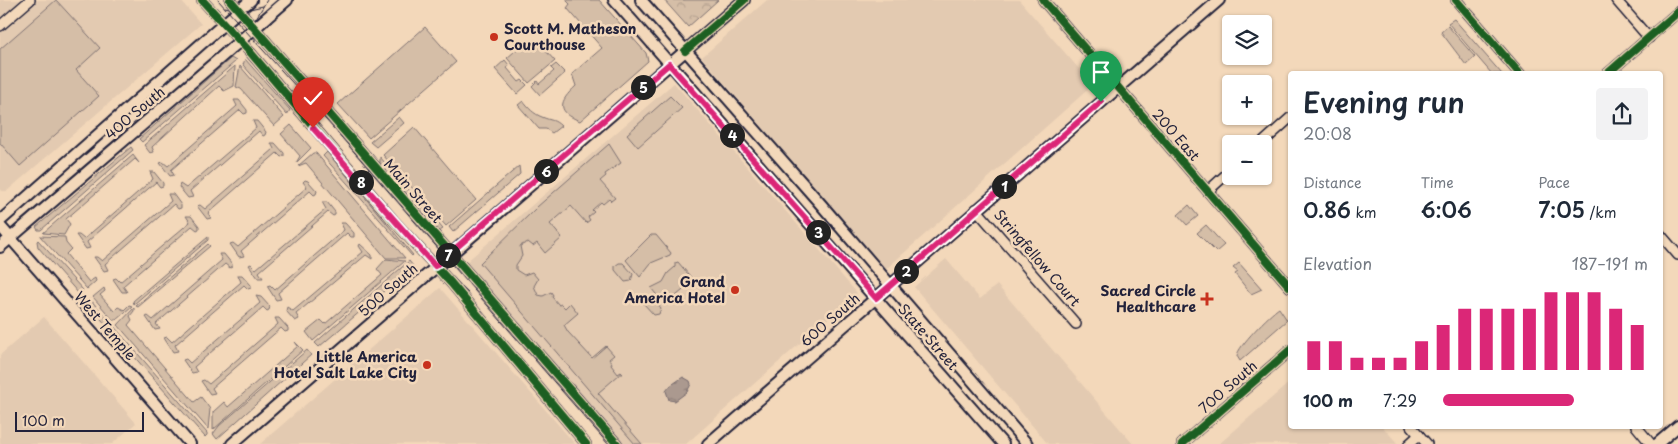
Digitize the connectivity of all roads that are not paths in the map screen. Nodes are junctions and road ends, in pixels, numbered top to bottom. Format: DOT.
graph roads {
  1 [pos="30,0"];
  2 [pos="202,0"];
  3 [pos="230,0"];
  4 [pos="251,0"];
  5 [pos="287,0"];
  6 [pos="614,0"];
  7 [pos="641,0"];
  8 [pos="744,0"];
  9 [pos="1043,0"];
  10 [pos="1219,0"];
  11 [pos="1456,0"];
  12 [pos="1616,0"];
  13 [pos="240,10"];
  14 [pos="1678,12"];
  15 [pos="223,24"];
  16 [pos="0,26"];
  17 [pos="256,27"];
  18 [pos="1649,38"];
  19 [pos="240,42"];
  20 [pos="685,51"];
  21 [pos="669,64"];
  22 [pos="1517,71"];
  23 [pos="1610,71"];
  24 [pos="1119,87"];
  25 [pos="1288,120"];
  26 [pos="1271,135"];
  27 [pos="1222,178"];
  28 [pos="1208,191"];
  29 [pos="976,210"];
  30 [pos="0,221"];
  31 [pos="0,226"];
  32 [pos="1663,237"];
  33 [pos="10,238"];
  34 [pos="0,247"];
  35 [pos="450,253"];
  36 [pos="1678,254"];
  37 [pos="435,266"];
  38 [pos="890,285"];
  39 [pos="1288,285"];
  40 [pos="876,298"];
  41 [pos="1076,324"];
  42 [pos="1288,352"];
  43 [pos="1678,426"];
  44 [pos="1413,429"];
  45 [pos="1638,429"];
  46 [pos="1419,436"];
  47 [pos="190,444"];
  48 [pos="232,444"];
  49 [pos="586,444"];
  50 [pos="617,444"];
  51 [pos="708,444"];
  52 [pos="1003,444"];
  53 [pos="1027,444"];
  54 [pos="1182,444"];
  55 [pos="1409,444"];
  56 [pos="1426,444"];
  57 [pos="1651,444"];
  58 [pos="1657,444"];
  1 -- 16 [label="street"];
  2 -- 15 [label="street"];
  3 -- 13 [label="street, Main Street"];
  4 -- 13 [label="main road, 400 South"];
  5 -- 17 [label="main road, 400 South"];
  6 -- 21 [label="main road, State Street"];
  7 -- 20 [label="main road, State Street"];
  8 -- 20 [label="main road, 500 South"];
  9 -- 24 [label="street, 200 East"];
  10 -- 24 [label="main road, 600 South"];
  11 -- 22 [label="street"];
  12 -- 18 [label="street"];
  13 -- 15 [label="main road, 400 South"];
  13 -- 17 [label="street, Main Street"];
  14 -- 18 [label="street"];
  15 -- 19 [label="street"];
  15 -- 30 [label="main road, 400 South"];
  17 -- 19 [label="main road, 400 South"];
  17 -- 35 [label="street, Main Street"];
  18 -- 23 [label="street"];
  19 -- 33 [label="main road, 400 South"];
  19 -- 37 [label="street"];
  20 -- 21 [label="main road, 500 South"];
  20 -- 38 [label="main road, State Street"];
  21 -- 35 [label="main road, 500 South"];
  21 -- 40 [label="main road, State Street"];
  24 -- 28 [label="street, 200 East"];
  24 -- 29 [label="main road, 600 South"];
  25 -- 26 [label="street"];
  27 -- 28 [label="street"];
  28 -- 39 [label="street, 200 East"];
  29 -- 38 [label="main road, 600 South"];
  29 -- 41 [label="street, Stringfellow Court"];
  31 -- 33 [label="main road, West Temple"];
  32 -- 36 [label="street"];
  33 -- 34 [label="main road, 400 South"];
  33 -- 47 [label="main road, West Temple"];
  35 -- 37 [label="main road, 500 South"];
  35 -- 50 [label="street, Main Street"];
  37 -- 48 [label="main road, 500 South"];
  37 -- 49 [label="street"];
  38 -- 40 [label="main road, 600 South"];
  38 -- 53 [label="main road, State Street"];
  40 -- 51 [label="main road, 600 South"];
  40 -- 52 [label="main road, State Street"];
  42 -- 54 [label="street, 700 South"];
  43 -- 58 [label="main road"];
  44 -- 46 [label="street"];
  45 -- 57 [label="street"];
  46 -- 55 [label="street"];
  46 -- 56 [label="street"];
}
